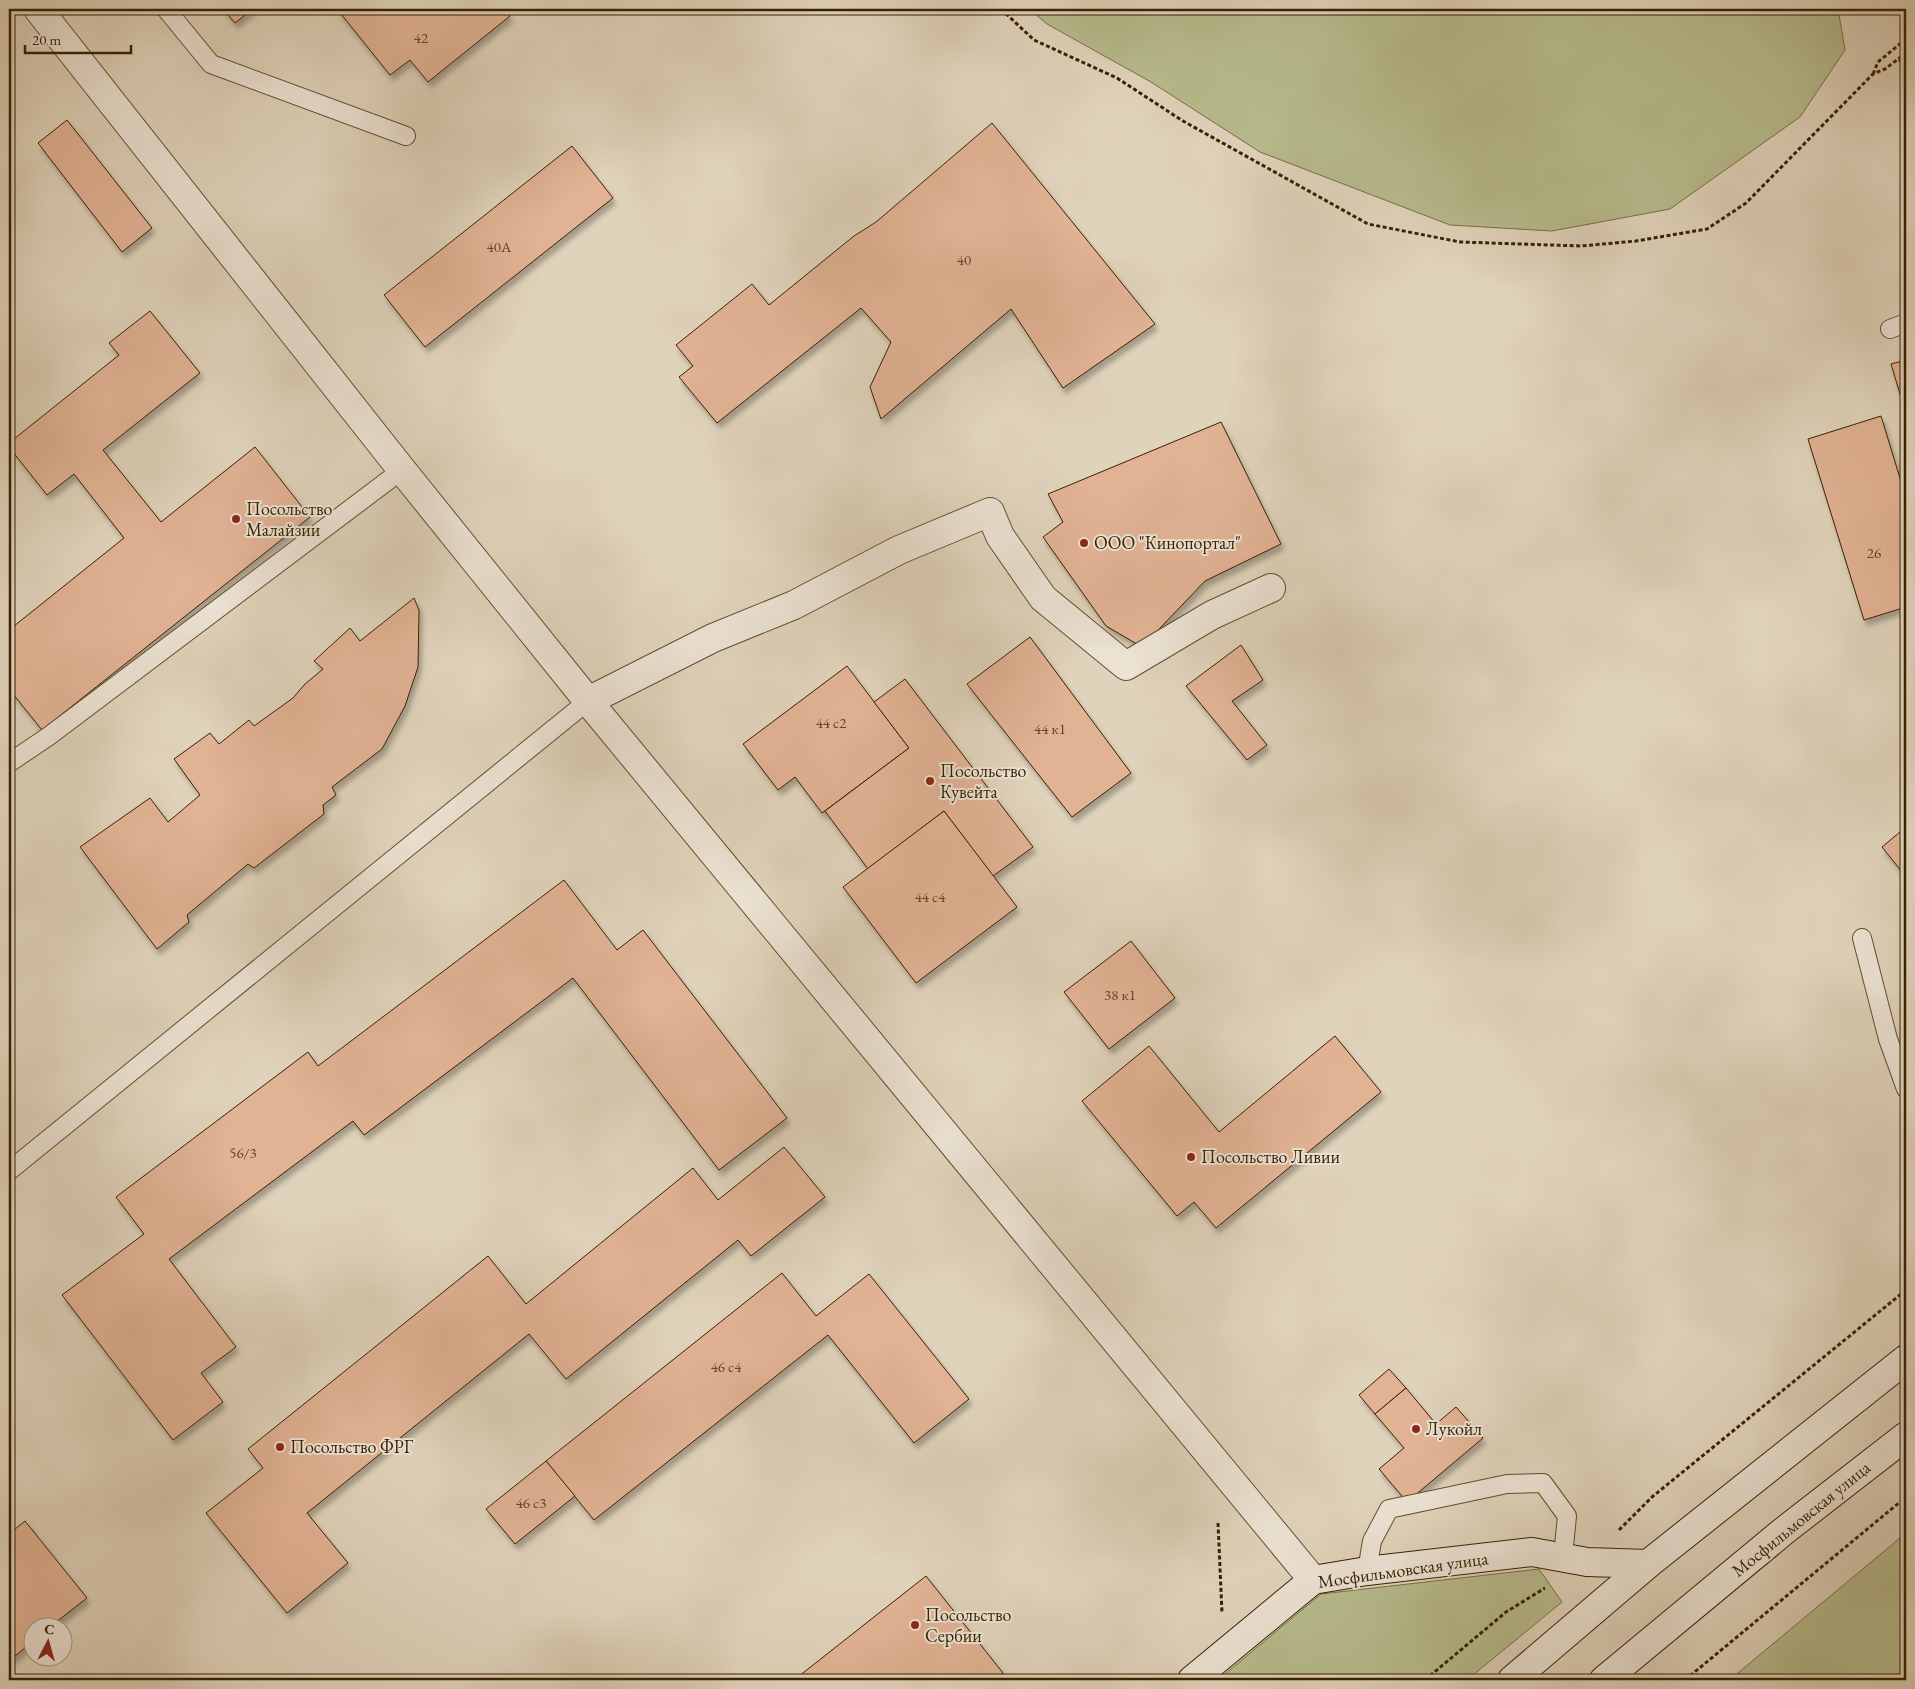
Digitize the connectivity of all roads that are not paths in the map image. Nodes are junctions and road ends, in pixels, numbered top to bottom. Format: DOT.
graph roads {
  1 [pos="38,9"];
  2 [pos="166,9"];
  3 [pos="406,136"];
  4 [pos="402,470"];
  5 [pos="1271,588"];
  6 [pos="588,701"];
  7 [pos="9,763"];
  8 [pos="1862,938"];
  9 [pos="1906,1089"];
  10 [pos="9,1171"];
  11 [pos="1906,1359"];
  12 [pos="1906,1436"];
  13 [pos="1575,1559"];
  14 [pos="1648,1564"];
  15 [pos="1367,1571"];
  16 [pos="1313,1580"];
  17 [pos="1192,1680"];
  18 [pos="1512,1680"];
  19 [pos="1604,1680"];
  1 -- 4 [label="street"];
  2 -- 3 [label="lane"];
  4 -- 6 [label="street"];
  4 -- 7 [label="lane"];
  5 -- 6 [label="street"];
  6 -- 10 [label="lane"];
  6 -- 16 [label="street"];
  8 -- 9 [label="lane"];
  11 -- 14 [label="street"];
  12 -- 19 [label="street, Мосфильмовская улица"];
  13 -- 14 [label="street, Мосфильмовская улица"];
  13 -- 15 [label="street, Мосфильмовская улица"];
  13 -- 15 [label="lane"];
  14 -- 18 [label="street"];
  15 -- 16 [label="street, Мосфильмовская улица"];
  16 -- 17 [label="street, Мосфильмовская улица"];
}
